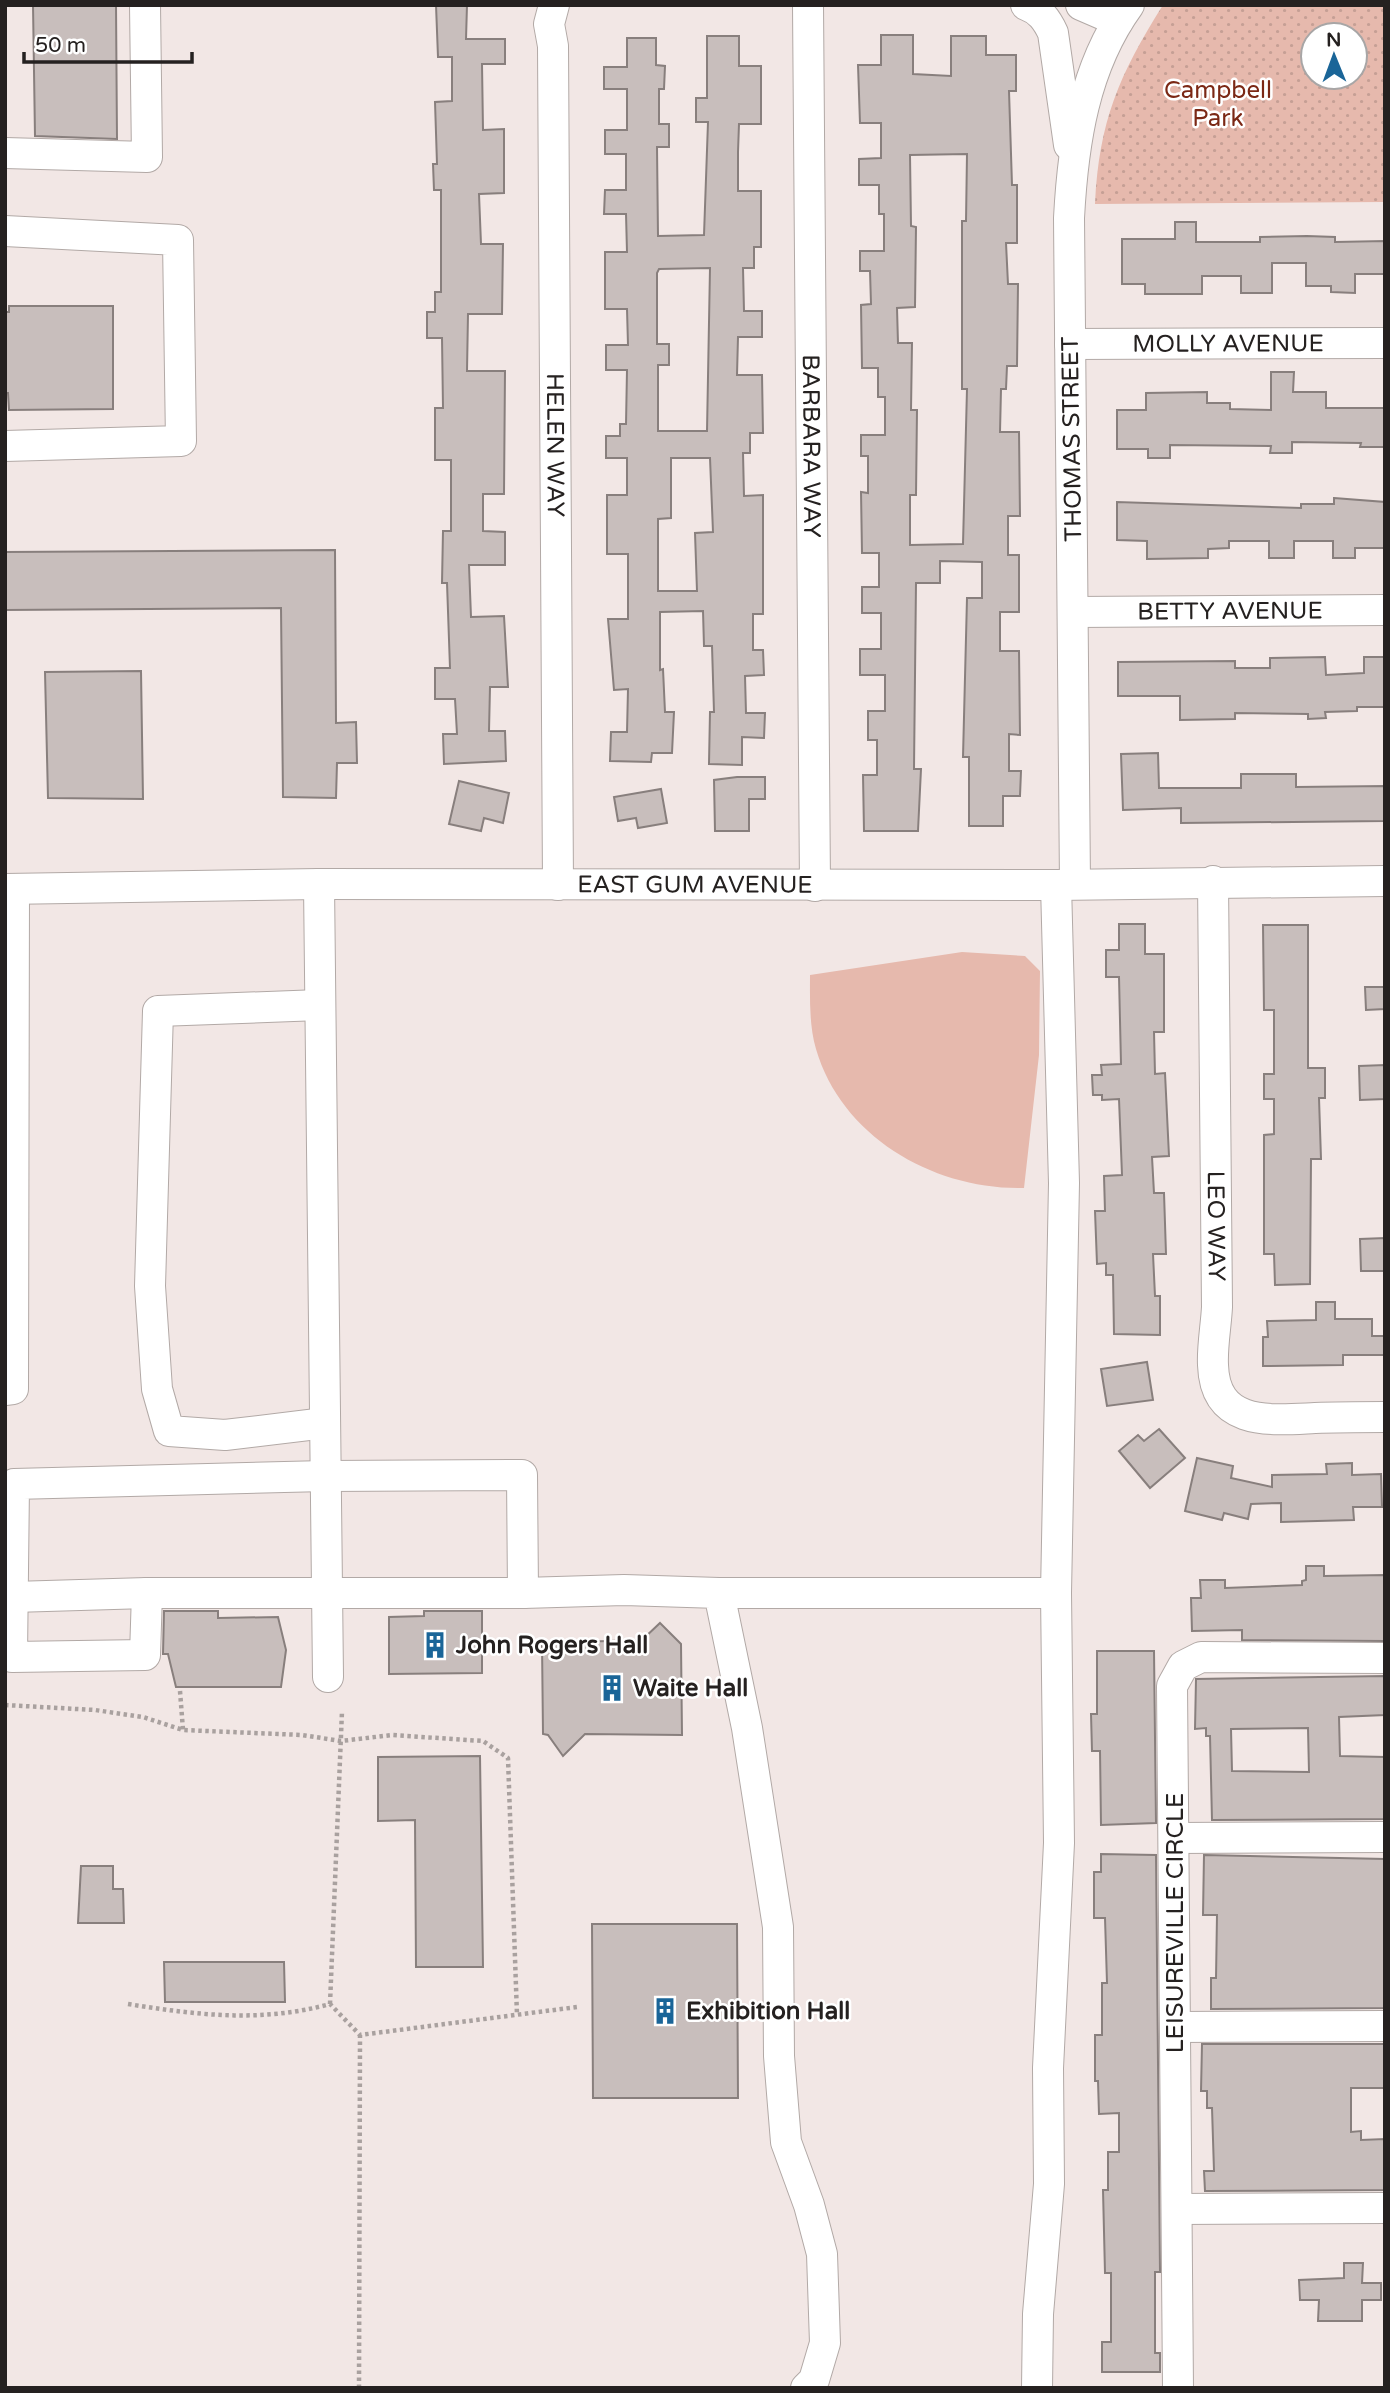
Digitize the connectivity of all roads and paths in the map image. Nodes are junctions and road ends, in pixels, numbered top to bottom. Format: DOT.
graph roads {
  1 [pos="145,5"];
  2 [pos="554,5"];
  3 [pos="808,5"];
  4 [pos="1026,5"];
  5 [pos="1081,5"];
  6 [pos="1123,13"];
  7 [pos="5,153"];
  8 [pos="1072,167"];
  9 [pos="5,231"];
  10 [pos="1385,343"];
  11 [pos="1070,344"];
  12 [pos="5,446"];
  13 [pos="1385,610"];
  14 [pos="1074,612"];
  15 [pos="1213,881"];
  16 [pos="1385,881"];
  17 [pos="319,884"];
  18 [pos="558,885"];
  19 [pos="1065,885"];
  20 [pos="815,886"];
  21 [pos="9,889"];
  22 [pos="320,1005"];
  23 [pos="5,1390"];
  24 [pos="1385,1417"];
  25 [pos="325,1423"];
  26 [pos="325,1476"];
  27 [pos="327,1592"];
  28 [pos="147,1593"];
  29 [pos="523,1593"];
  30 [pos="719,1593"];
  31 [pos="1056,1593"];
  32 [pos="13,1597"];
  33 [pos="1385,1658"];
  34 [pos="328,1677"];
  35 [pos="180,1691"];
  36 [pos="5,1705"];
  37 [pos="342,1711"];
  38 [pos="183,1730"];
  39 [pos="341,1741"];
  40 [pos="1385,1837"];
  41 [pos="1175,1838"];
  42 [pos="128,2004"];
  43 [pos="330,2004"];
  44 [pos="577,2007"];
  45 [pos="517,2015"];
  46 [pos="1385,2026"];
  47 [pos="1176,2027"];
  48 [pos="360,2035"];
  49 [pos="1385,2208"];
  50 [pos="1177,2209"];
  51 [pos="359,2388"];
  52 [pos="806,2388"];
  53 [pos="1037,2388"];
  54 [pos="1178,2388"];
  1 -- 7 [label="street"];
  2 -- 18 [label="street, HELEN WAY"];
  3 -- 20 [label="street, BARBARA WAY"];
  4 -- 8 [label="street"];
  5 -- 6 [label="street"];
  6 -- 8 [label="street, THOMAS STREET"];
  8 -- 11 [label="street, THOMAS STREET"];
  9 -- 12 [label="street"];
  10 -- 11 [label="street, MOLLY AVENUE"];
  11 -- 14 [label="street, THOMAS STREET"];
  13 -- 14 [label="street, BETTY AVENUE"];
  14 -- 19 [label="street, THOMAS STREET"];
  15 -- 16 [label="street, EAST GUM AVENUE"];
  15 -- 19 [label="street, EAST GUM AVENUE"];
  15 -- 24 [label="street, LEO WAY"];
  17 -- 18 [label="street, EAST GUM AVENUE"];
  17 -- 21 [label="street, EAST GUM AVENUE"];
  17 -- 22 [label="street"];
  18 -- 20 [label="street, EAST GUM AVENUE"];
  19 -- 20 [label="street, EAST GUM AVENUE"];
  19 -- 31 [label="street, THOMAS STREET"];
  21 -- 23 [label="street"];
  22 -- 25 [label="street"];
  22 -- 25 [label="street"];
  25 -- 26 [label="street"];
  26 -- 27 [label="street"];
  26 -- 29 [label="street"];
  26 -- 32 [label="street"];
  27 -- 28 [label="street"];
  27 -- 29 [label="street"];
  27 -- 34 [label="street"];
  28 -- 32 [label="street"];
  28 -- 32 [label="street"];
  29 -- 30 [label="street"];
  30 -- 31 [label="street"];
  30 -- 52 [label="street"];
  31 -- 53 [label="street, THOMAS STREET"];
  33 -- 41 [label="street, LEISUREVILLE CIRCLE"];
  35 -- 38 [label="path"];
  36 -- 38 [label="path"];
  37 -- 39 [label="path"];
  38 -- 39 [label="path"];
  39 -- 43 [label="path"];
  39 -- 45 [label="path"];
  40 -- 41 [label="street"];
  41 -- 47 [label="street, LEISUREVILLE CIRCLE"];
  42 -- 43 [label="path"];
  43 -- 48 [label="path"];
  44 -- 45 [label="path"];
  45 -- 48 [label="path"];
  46 -- 47 [label="street"];
  47 -- 50 [label="street, LEISUREVILLE CIRCLE"];
  48 -- 51 [label="path"];
  49 -- 50 [label="street"];
  50 -- 54 [label="street, LEISUREVILLE CIRCLE"];
}
